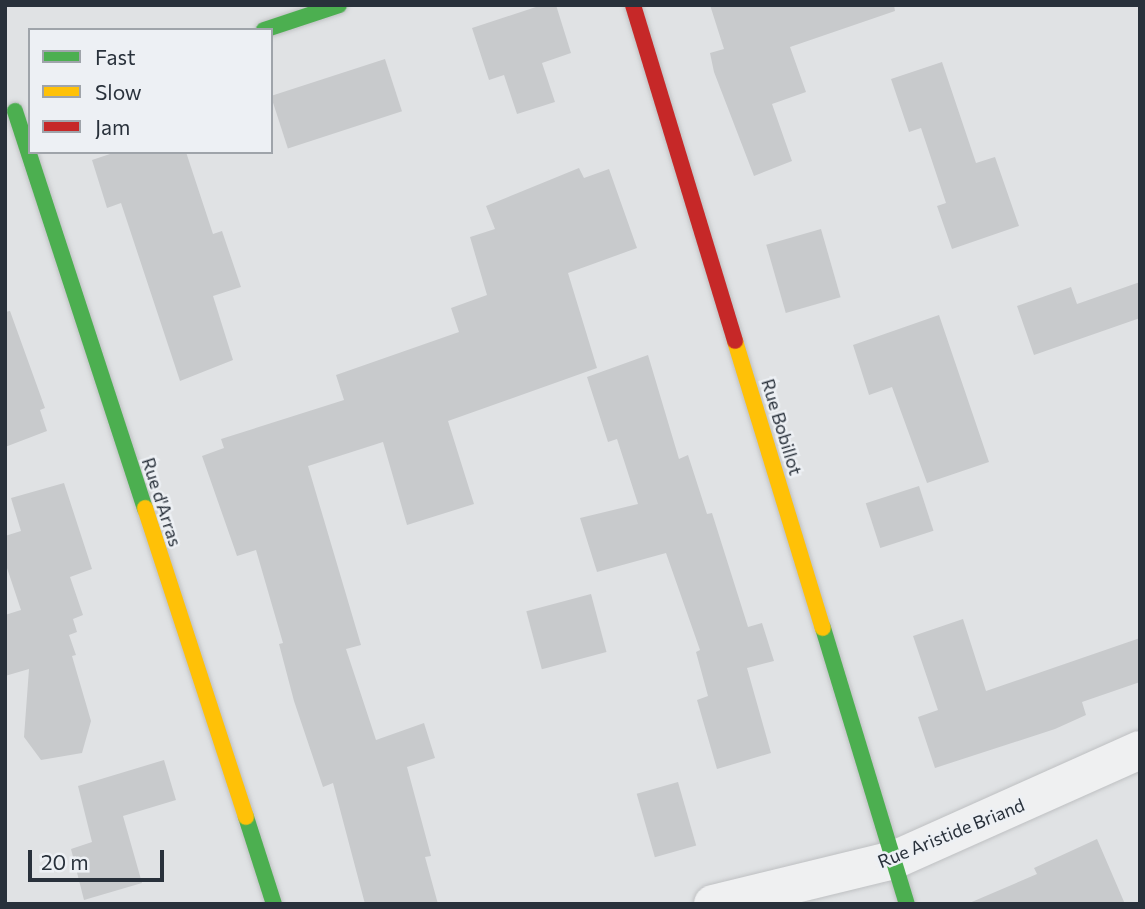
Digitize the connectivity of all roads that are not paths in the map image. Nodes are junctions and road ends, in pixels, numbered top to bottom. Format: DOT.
graph roads {
  1 [pos="339,5"];
  2 [pos="633,5"];
  3 [pos="270,28"];
  4 [pos="17,110"];
  5 [pos="28,144"];
  6 [pos="31,154"];
  7 [pos="1140,750"];
  8 [pos="894,860"];
  9 [pos="274,904"];
  10 [pos="713,904"];
  11 [pos="907,904"];
  1 -- 3 [label="street"];
  2 -- 8 [label="street, Rue Bobillot"];
  4 -- 5 [label="street, Rue d'Arras"];
  6 -- 9 [label="street, Rue d'Arras"];
  7 -- 8 [label="street, Rue Aristide Briand"];
  8 -- 10 [label="street, Rue Aristide Briand"];
  8 -- 11 [label="street, Rue Bobillot"];
}
